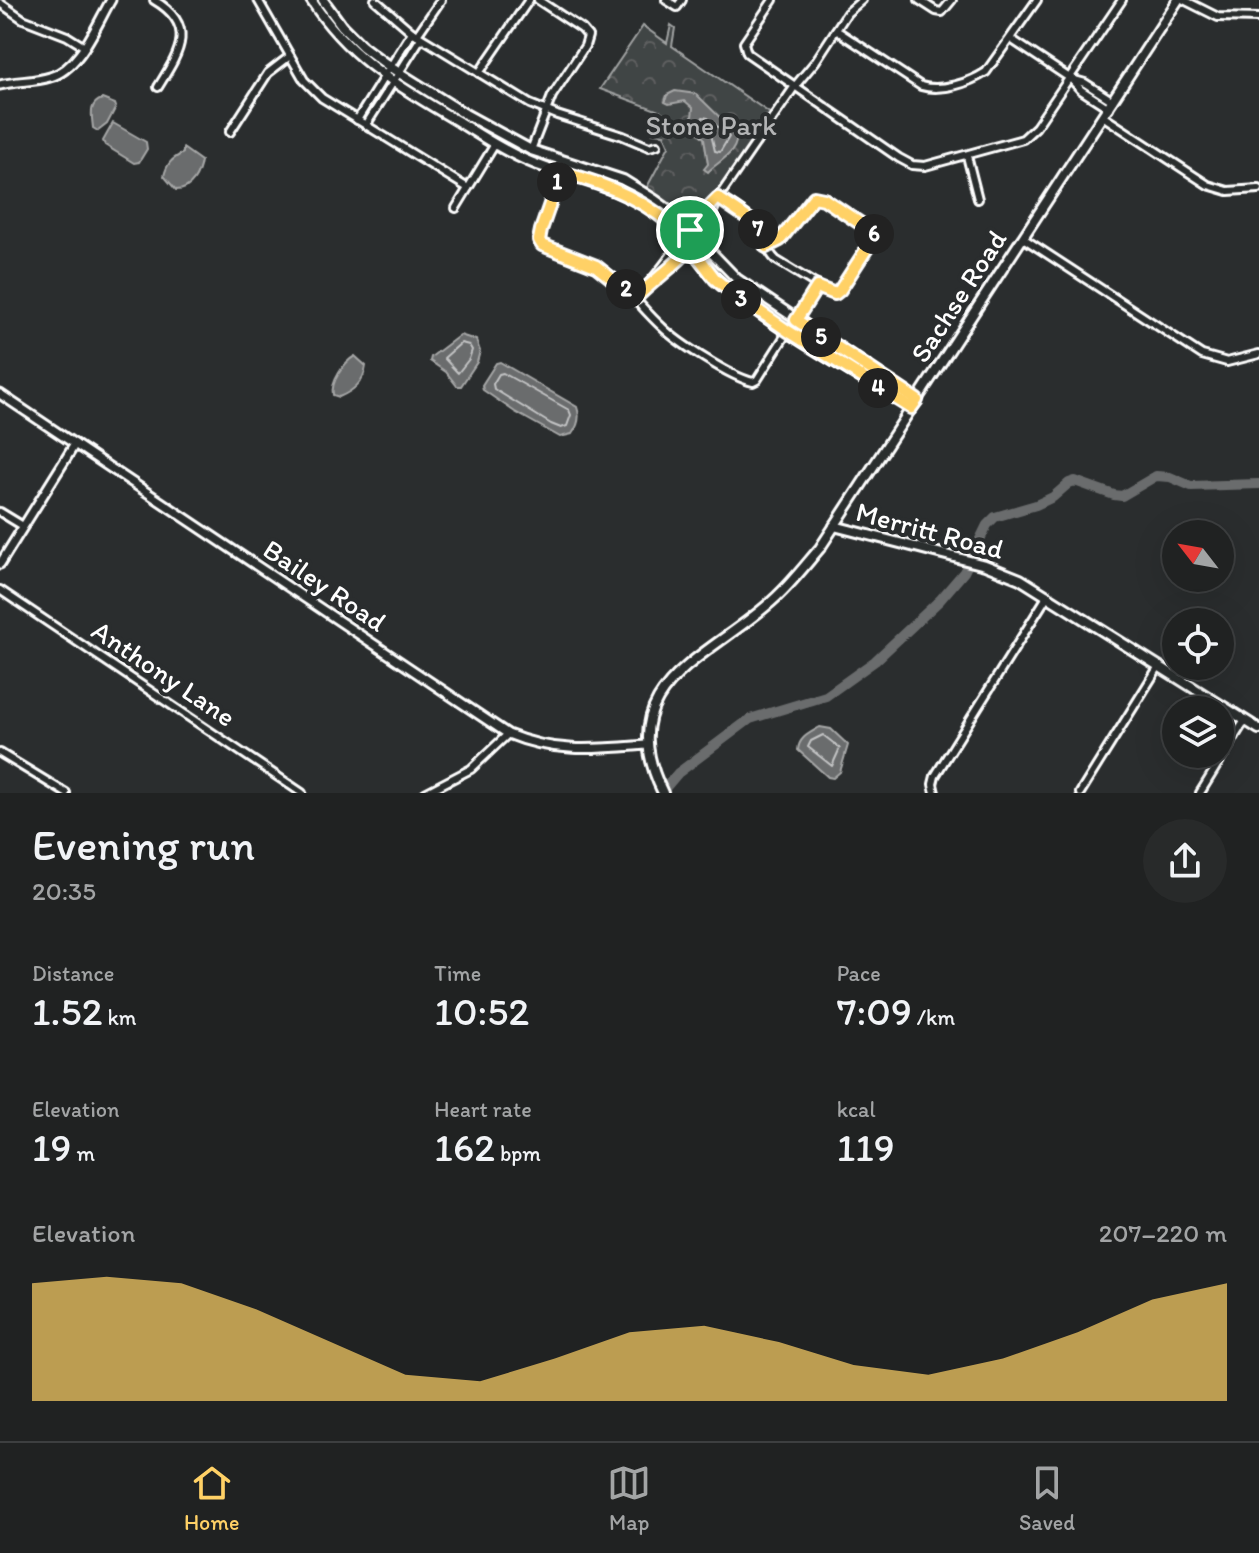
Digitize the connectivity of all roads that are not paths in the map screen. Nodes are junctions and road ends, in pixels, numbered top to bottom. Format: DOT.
graph roads {
  1 [pos="111,0"];
  2 [pos="154,0"];
  3 [pos="258,0"];
  4 [pos="311,0"];
  5 [pos="323,0"];
  6 [pos="375,0"];
  7 [pos="441,0"];
  8 [pos="529,0"];
  9 [pos="538,0"];
  10 [pos="666,0"];
  11 [pos="682,0"];
  12 [pos="773,0"];
  13 [pos="862,0"];
  14 [pos="919,0"];
  15 [pos="952,0"];
  16 [pos="1037,0"];
  17 [pos="1122,0"];
  18 [pos="1181,0"];
  19 [pos="0,3"];
  20 [pos="1259,18"];
  21 [pos="836,30"];
  22 [pos="417,35"];
  23 [pos="1011,39"];
  24 [pos="83,46"];
  25 [pos="290,56"];
  26 [pos="390,67"];
  27 [pos="399,72"];
  28 [pos="479,73"];
  29 [pos="388,79"];
  30 [pos="1071,79"];
  31 [pos="0,85"];
  32 [pos="795,86"];
  33 [pos="158,87"];
  34 [pos="1109,109"];
  35 [pos="547,111"];
  36 [pos="357,120"];
  37 [pos="366,125"];
  38 [pos="230,132"];
  39 [pos="495,144"];
  40 [pos="657,145"];
  41 [pos="531,150"];
  42 [pos="967,156"];
  43 [pos="561,172"];
  44 [pos="468,188"];
  45 [pos="1259,189"];
  46 [pos="718,198"];
  47 [pos="978,199"];
  48 [pos="456,208"];
  49 [pos="691,235"];
  50 [pos="1023,238"];
  51 [pos="691,247"];
  52 [pos="766,247"];
  53 [pos="658,276"];
  54 [pos="817,287"];
  55 [pos="636,298"];
  56 [pos="796,320"];
  57 [pos="788,331"];
  58 [pos="1259,354"];
  59 [pos="0,394"];
  60 [pos="917,400"];
  61 [pos="911,408"];
  62 [pos="75,444"];
  63 [pos="0,512"];
  64 [pos="23,526"];
  65 [pos="834,526"];
  66 [pos="0,564"];
  67 [pos="0,590"];
  68 [pos="1048,595"];
  69 [pos="1159,666"];
  70 [pos="1245,720"];
  71 [pos="1259,729"];
  72 [pos="508,734"];
  73 [pos="647,745"];
  74 [pos="0,753"];
  75 [pos="66,793"];
  76 [pos="302,793"];
  77 [pos="425,793"];
  78 [pos="663,793"];
  79 [pos="935,793"];
  80 [pos="1080,793"];
  81 [pos="1200,793"];
  1 -- 24 [label="street"];
  2 -- 33 [label="street"];
  3 -- 25 [label="street"];
  4 -- 29 [label="main road"];
  5 -- 26 [label="main road"];
  6 -- 22 [label="street"];
  7 -- 22 [label="street"];
  8 -- 28 [label="street"];
  9 -- 35 [label="street"];
  10 -- 11 [label="street"];
  12 -- 32 [label="street"];
  13 -- 21 [label="street"];
  14 -- 15 [label="street"];
  16 -- 23 [label="street"];
  17 -- 30 [label="street"];
  18 -- 20 [label="street"];
  18 -- 34 [label="main road, Sachse Road"];
  19 -- 24 [label="street"];
  21 -- 23 [label="street"];
  21 -- 32 [label="street"];
  22 -- 26 [label="street"];
  22 -- 27 [label="street"];
  22 -- 28 [label="street"];
  23 -- 30 [label="street"];
  24 -- 31 [label="street"];
  25 -- 36 [label="street"];
  25 -- 38 [label="street"];
  26 -- 27 [label="main road"];
  26 -- 29 [label="street"];
  27 -- 29 [label="street"];
  27 -- 41 [label="main road"];
  28 -- 35 [label="street"];
  29 -- 36 [label="street"];
  29 -- 37 [label="street"];
  29 -- 39 [label="main road"];
  30 -- 34 [label="street"];
  30 -- 42 [label="street"];
  32 -- 42 [label="street"];
  32 -- 46 [label="street"];
  34 -- 45 [label="street"];
  34 -- 50 [label="main road, Sachse Road"];
  35 -- 40 [label="street"];
  35 -- 41 [label="street"];
  36 -- 37 [label="street"];
  37 -- 44 [label="street"];
  39 -- 43 [label="main road"];
  39 -- 44 [label="street"];
  41 -- 49 [label="main road"];
  42 -- 47 [label="street"];
  43 -- 49 [label="main road"];
  43 -- 55 [label="street"];
  44 -- 48 [label="street"];
  46 -- 49 [label="street"];
  46 -- 52 [label="street"];
  49 -- 51 [label="main road"];
  49 -- 53 [label="street"];
  49 -- 56 [label="main road"];
  50 -- 58 [label="street"];
  50 -- 60 [label="main road, Sachse Road"];
  51 -- 53 [label="street"];
  51 -- 57 [label="main road"];
  52 -- 54 [label="street"];
  52 -- 54 [label="street"];
  53 -- 55 [label="street"];
  54 -- 56 [label="street"];
  55 -- 57 [label="street"];
  56 -- 60 [label="main road"];
  57 -- 61 [label="main road"];
  59 -- 62 [label="street, Bailey Road"];
  60 -- 61 [label="main road, Sachse Road"];
  61 -- 65 [label="main road, Sachse Road"];
  62 -- 64 [label="street"];
  62 -- 72 [label="street, Bailey Road"];
  63 -- 64 [label="street"];
  64 -- 66 [label="street"];
  65 -- 68 [label="main road, Merritt Road"];
  65 -- 73 [label="main road, Sachse Road"];
  67 -- 76 [label="street, Anthony Lane"];
  68 -- 69 [label="main road, Merritt Road"];
  68 -- 79 [label="street"];
  69 -- 70 [label="main road, Merritt Road"];
  69 -- 80 [label="street"];
  70 -- 71 [label="main road, Merritt Road"];
  70 -- 81 [label="street"];
  72 -- 73 [label="street, Bailey Road"];
  72 -- 77 [label="street"];
  73 -- 78 [label="main road, Sachse Road"];
  74 -- 75 [label="street"];
}
